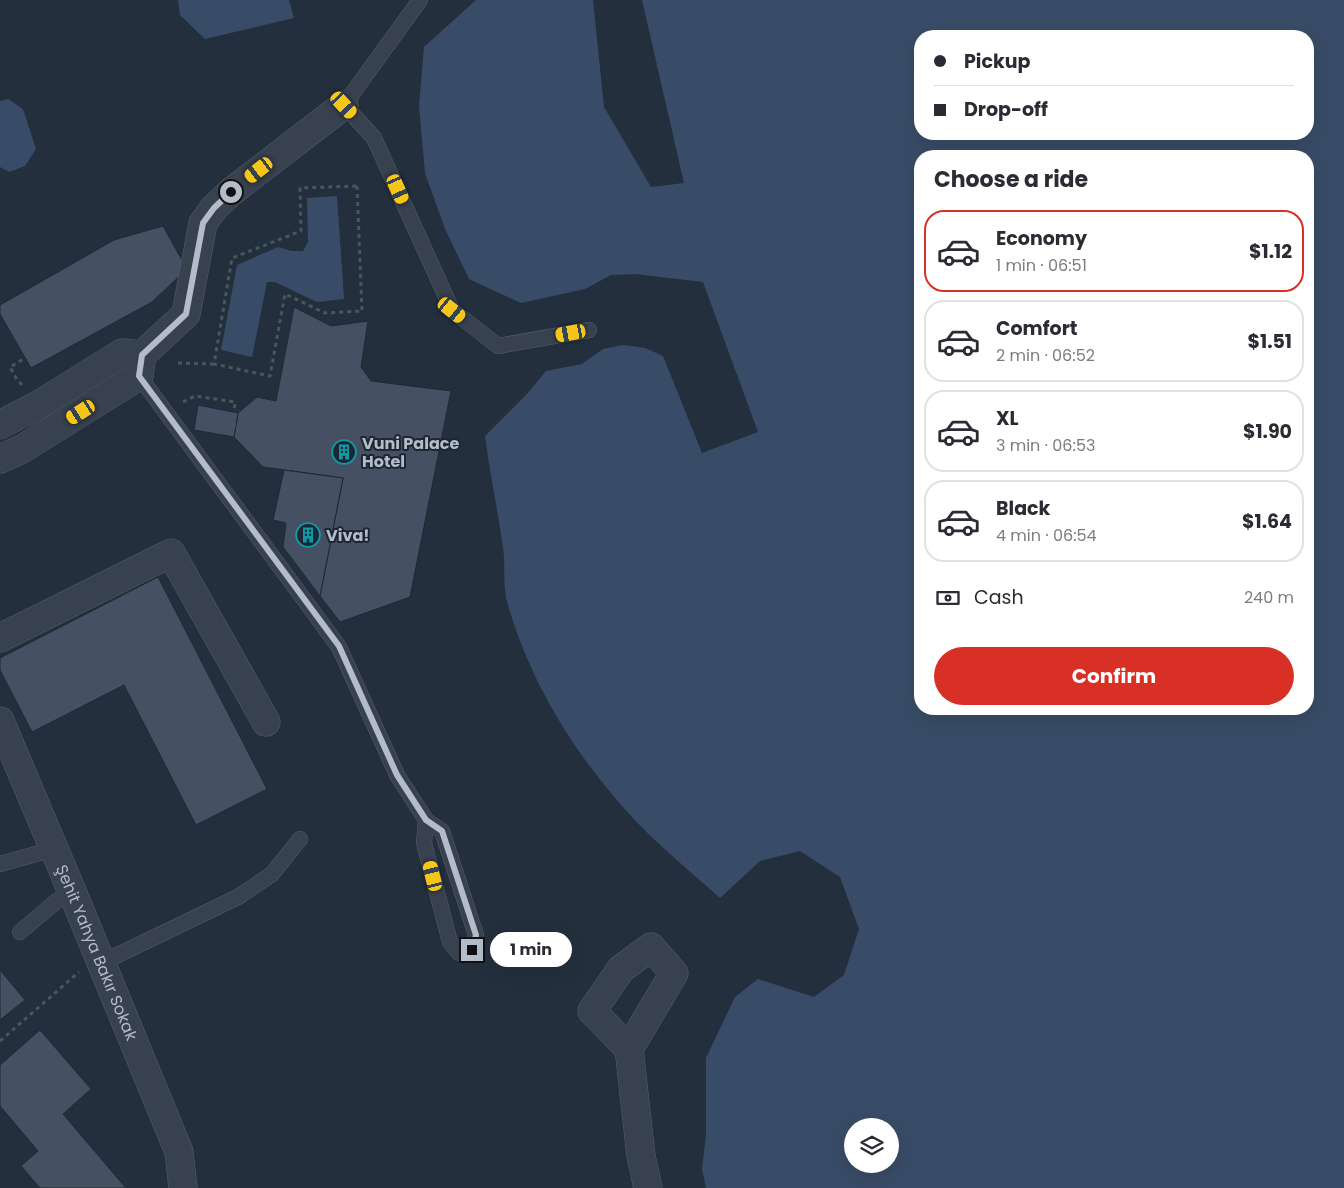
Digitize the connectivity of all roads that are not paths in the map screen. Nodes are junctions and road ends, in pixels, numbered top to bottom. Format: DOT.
graph roads {
  1 [pos="420,0"];
  2 [pos="344,105"];
  3 [pos="589,330"];
  4 [pos="141,366"];
  5 [pos="3,418"];
  6 [pos="0,459"];
  7 [pos="0,638"];
  8 [pos="0,721"];
  9 [pos="266,722"];
  10 [pos="426,820"];
  11 [pos="300,839"];
  12 [pos="54,849"];
  13 [pos="0,864"];
  14 [pos="71,888"];
  15 [pos="20,932"];
  16 [pos="100,959"];
  17 [pos="630,1048"];
  18 [pos="183,1188"];
  19 [pos="648,1188"];
  1 -- 2 [label="lane"];
  2 -- 3 [label="lane"];
  2 -- 4 [label="street"];
  4 -- 5 [label="street"];
  4 -- 6 [label="street"];
  4 -- 10 [label="lane"];
  7 -- 9 [label="street"];
  8 -- 12 [label="street, Şehit Yahya Bakır Sokak"];
  10 -- 10 [label="lane"];
  11 -- 16 [label="lane"];
  12 -- 13 [label="lane"];
  12 -- 14 [label="street, Şehit Yahya Bakır Sokak"];
  14 -- 15 [label="lane"];
  14 -- 16 [label="street, Şehit Yahya Bakır Sokak"];
  16 -- 18 [label="street, Şehit Yahya Bakır Sokak"];
  17 -- 19 [label="street"];
}
